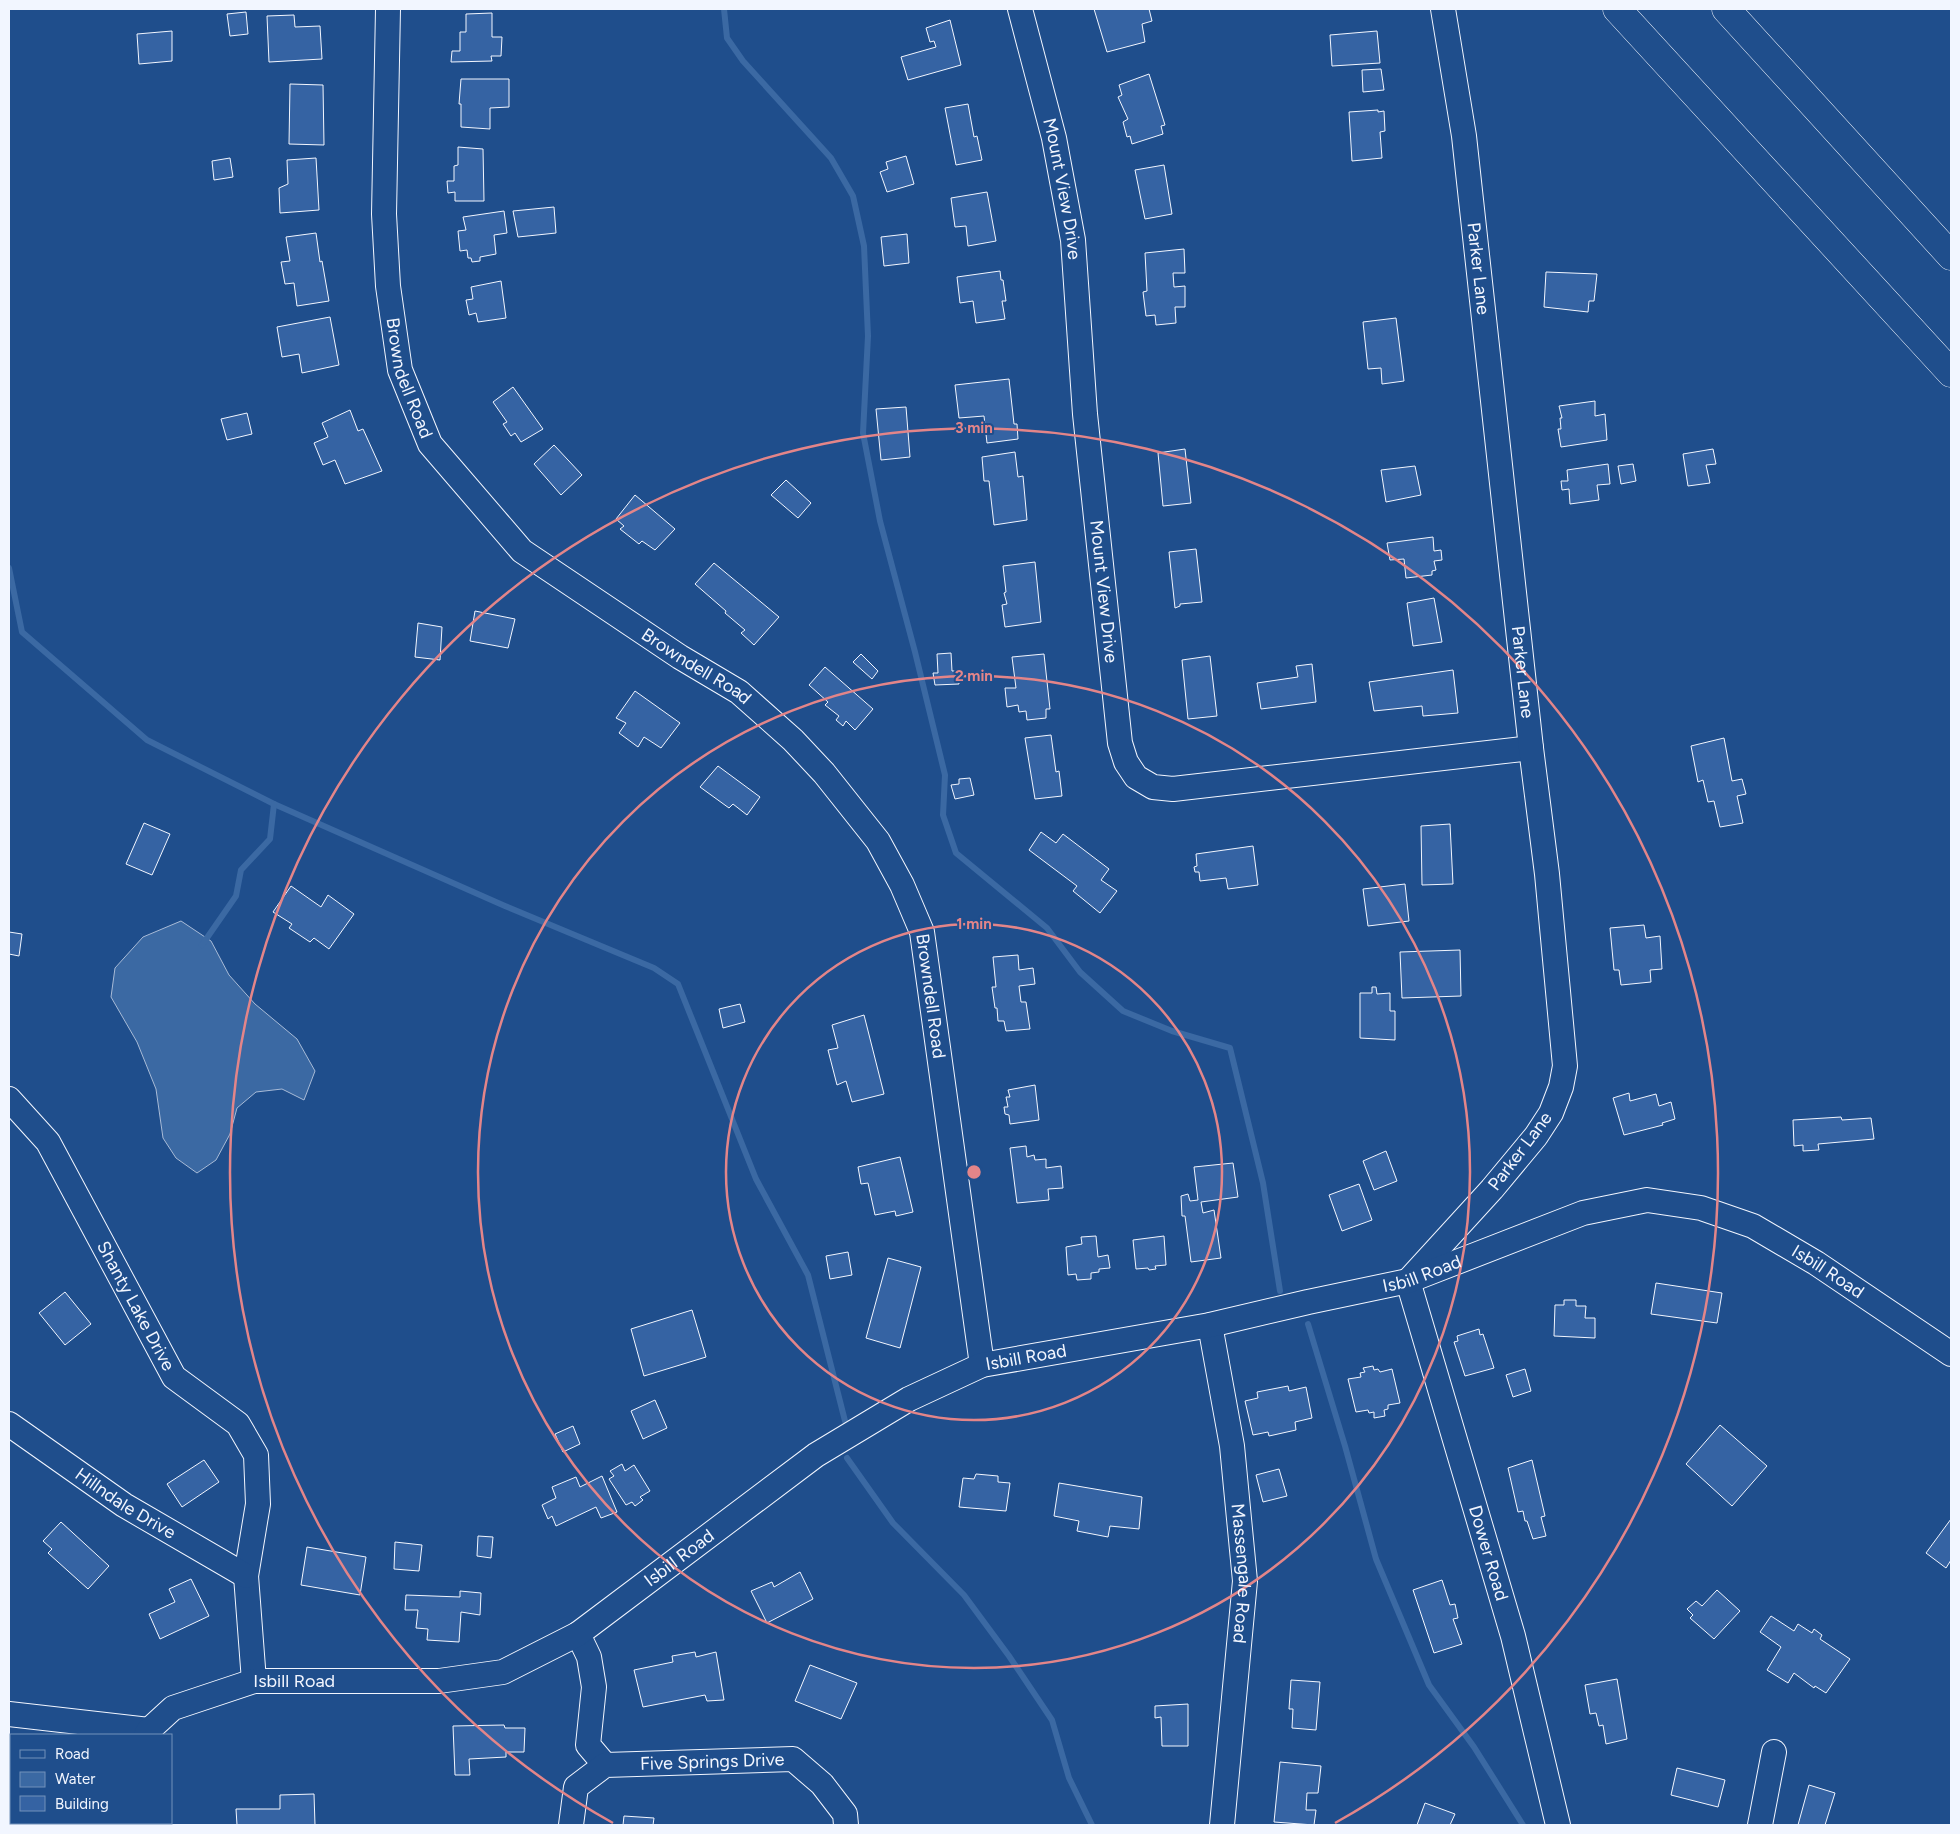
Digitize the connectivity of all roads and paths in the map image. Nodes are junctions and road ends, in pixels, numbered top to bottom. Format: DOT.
graph roads {
  1 [pos="388,9"];
  2 [pos="1020,9"];
  3 [pos="1443,9"];
  4 [pos="1616,9"];
  5 [pos="1726,9"];
  6 [pos="1736,9"];
  7 [pos="1784,72"];
  8 [pos="1951,256"];
  9 [pos="1951,373"];
  10 [pos="1531,748"];
  11 [pos="9,1100"];
  12 [pos="1408,1281"];
  13 [pos="1210,1325"];
  14 [pos="1951,1354"];
  15 [pos="982,1365"];
  16 [pos="9,1424"];
  17 [pos="246,1576"];
  18 [pos="578,1634"];
  19 [pos="254,1681"];
  20 [pos="9,1714"];
  21 [pos="147,1732"];
  22 [pos="1774,1752"];
  23 [pos="605,1765"];
  24 [pos="571,1825"];
  25 [pos="846,1825"];
  26 [pos="1222,1825"];
  27 [pos="1558,1825"];
  28 [pos="1760,1825"];
  1 -- 15 [label="street, Browndell Road"];
  2 -- 10 [label="street, Mount View Drive"];
  3 -- 10 [label="street, Parker Lane"];
  4 -- 9 [label="highway"];
  5 -- 7 [label="highway"];
  6 -- 7 [label="highway"];
  7 -- 8 [label="highway"];
  10 -- 12 [label="street, Parker Lane"];
  11 -- 17 [label="street, Shanty Lake Drive"];
  12 -- 13 [label="street, Isbill Road"];
  12 -- 14 [label="street, Isbill Road"];
  12 -- 27 [label="street, Dower Road"];
  13 -- 15 [label="street, Isbill Road"];
  13 -- 26 [label="street, Massengale Road"];
  15 -- 18 [label="street, Isbill Road"];
  16 -- 17 [label="street, Hillndale Drive"];
  17 -- 19 [label="street, Shanty Lake Drive"];
  18 -- 19 [label="street, Isbill Road"];
  18 -- 23 [label="street"];
  19 -- 21 [label="street, Isbill Road"];
  20 -- 21 [label="street"];
  22 -- 28 [label="street"];
  23 -- 24 [label="street"];
  23 -- 25 [label="street, Five Springs Drive"];
}
